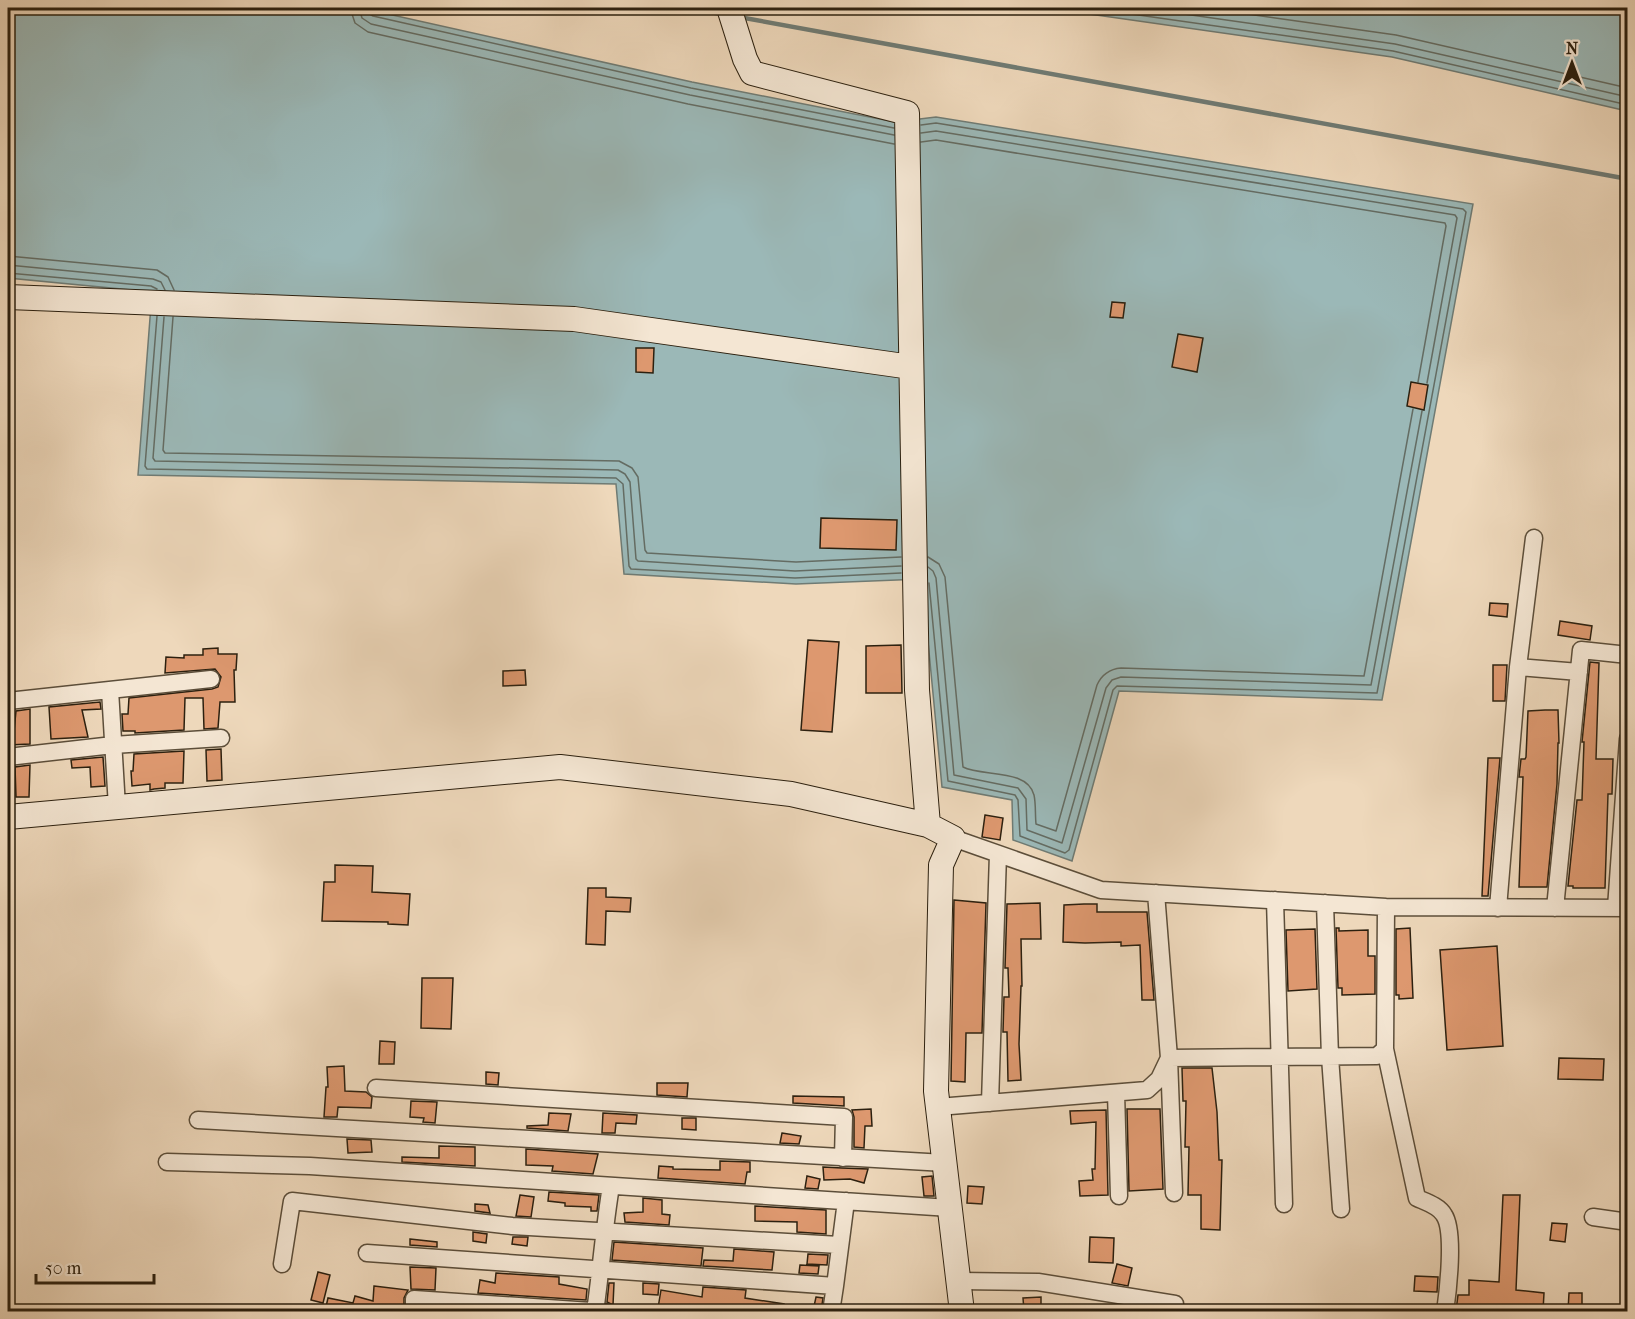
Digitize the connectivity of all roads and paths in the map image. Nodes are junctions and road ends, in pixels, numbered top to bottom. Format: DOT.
graph roads {
  1 [pos="729,8"];
  2 [pos="8,297"];
  3 [pos="911,367"];
  4 [pos="1534,538"];
  5 [pos="1628,655"];
  6 [pos="1518,667"];
  7 [pos="1579,672"];
  8 [pos="211,679"];
  9 [pos="110,690"];
  10 [pos="8,701"];
  11 [pos="221,738"];
  12 [pos="1628,739"];
  13 [pos="112,745"];
  14 [pos="8,757"];
  15 [pos="117,807"];
  16 [pos="8,817"];
  17 [pos="928,825"];
  18 [pos="953,838"];
  19 [pos="998,854"];
  20 [pos="1156,893"];
  21 [pos="1275,900"];
  22 [pos="1325,903"];
  23 [pos="1386,907"];
  24 [pos="1498,908"];
  25 [pos="1555,908"];
  26 [pos="1622,908"];
  27 [pos="1385,1049"];
  28 [pos="1330,1056"];
  29 [pos="1279,1057"];
  30 [pos="1169,1058"];
  31 [pos="376,1088"];
  32 [pos="1116,1093"];
  33 [pos="990,1103"];
  34 [pos="938,1107"];
  35 [pos="198,1120"];
  36 [pos="843,1158"];
  37 [pos="167,1162"];
  38 [pos="945,1164"];
  39 [pos="611,1186"];
  40 [pos="1174,1193"];
  41 [pos="1119,1196"];
  42 [pos="846,1201"];
  43 [pos="1284,1204"];
  44 [pos="950,1208"];
  45 [pos="1341,1209"];
  46 [pos="1593,1217"];
  47 [pos="1628,1222"];
  48 [pos="603,1231"];
  49 [pos="839,1245"];
  50 [pos="367,1253"];
  51 [pos="282,1264"];
  52 [pos="601,1270"];
  53 [pos="959,1281"];
  54 [pos="835,1286"];
  55 [pos="414,1311"];
  56 [pos="595,1311"];
  57 [pos="606,1311"];
  58 [pos="831,1311"];
  59 [pos="962,1311"];
  60 [pos="1175,1311"];
  61 [pos="1445,1311"];
  1 -- 3 [label="street"];
  2 -- 3 [label="street"];
  3 -- 17 [label="street"];
  4 -- 6 [label="street"];
  5 -- 7 [label="street"];
  6 -- 7 [label="street"];
  6 -- 24 [label="street"];
  7 -- 25 [label="street"];
  8 -- 9 [label="street"];
  9 -- 10 [label="street"];
  9 -- 13 [label="street"];
  11 -- 13 [label="street"];
  12 -- 26 [label="street"];
  13 -- 14 [label="street"];
  13 -- 15 [label="street"];
  15 -- 16 [label="street"];
  15 -- 17 [label="street"];
  17 -- 18 [label="street"];
  18 -- 19 [label="street"];
  18 -- 34 [label="street"];
  19 -- 20 [label="street"];
  19 -- 33 [label="street"];
  20 -- 21 [label="street"];
  20 -- 30 [label="street"];
  21 -- 22 [label="street"];
  21 -- 29 [label="street"];
  22 -- 23 [label="street"];
  22 -- 28 [label="street"];
  23 -- 24 [label="street"];
  23 -- 27 [label="street"];
  24 -- 25 [label="street"];
  25 -- 26 [label="street"];
  27 -- 28 [label="street"];
  27 -- 61 [label="street"];
  28 -- 29 [label="street"];
  28 -- 45 [label="street"];
  29 -- 30 [label="street"];
  29 -- 43 [label="street"];
  30 -- 32 [label="street"];
  30 -- 40 [label="street"];
  31 -- 36 [label="street"];
  32 -- 33 [label="street"];
  32 -- 41 [label="street"];
  33 -- 34 [label="street"];
  34 -- 38 [label="street"];
  35 -- 36 [label="street"];
  36 -- 38 [label="street"];
  37 -- 39 [label="street"];
  38 -- 44 [label="street"];
  39 -- 42 [label="street"];
  39 -- 48 [label="street"];
  42 -- 44 [label="street"];
  42 -- 49 [label="street"];
  44 -- 53 [label="street"];
  46 -- 47 [label="street"];
  48 -- 49 [label="street"];
  48 -- 51 [label="street"];
  48 -- 52 [label="street"];
  49 -- 54 [label="street"];
  50 -- 52 [label="street"];
  52 -- 54 [label="street"];
  52 -- 56 [label="street"];
  53 -- 59 [label="street"];
  53 -- 60 [label="street"];
  54 -- 58 [label="street"];
  55 -- 56 [label="street"];
  56 -- 57 [label="street"];
}
